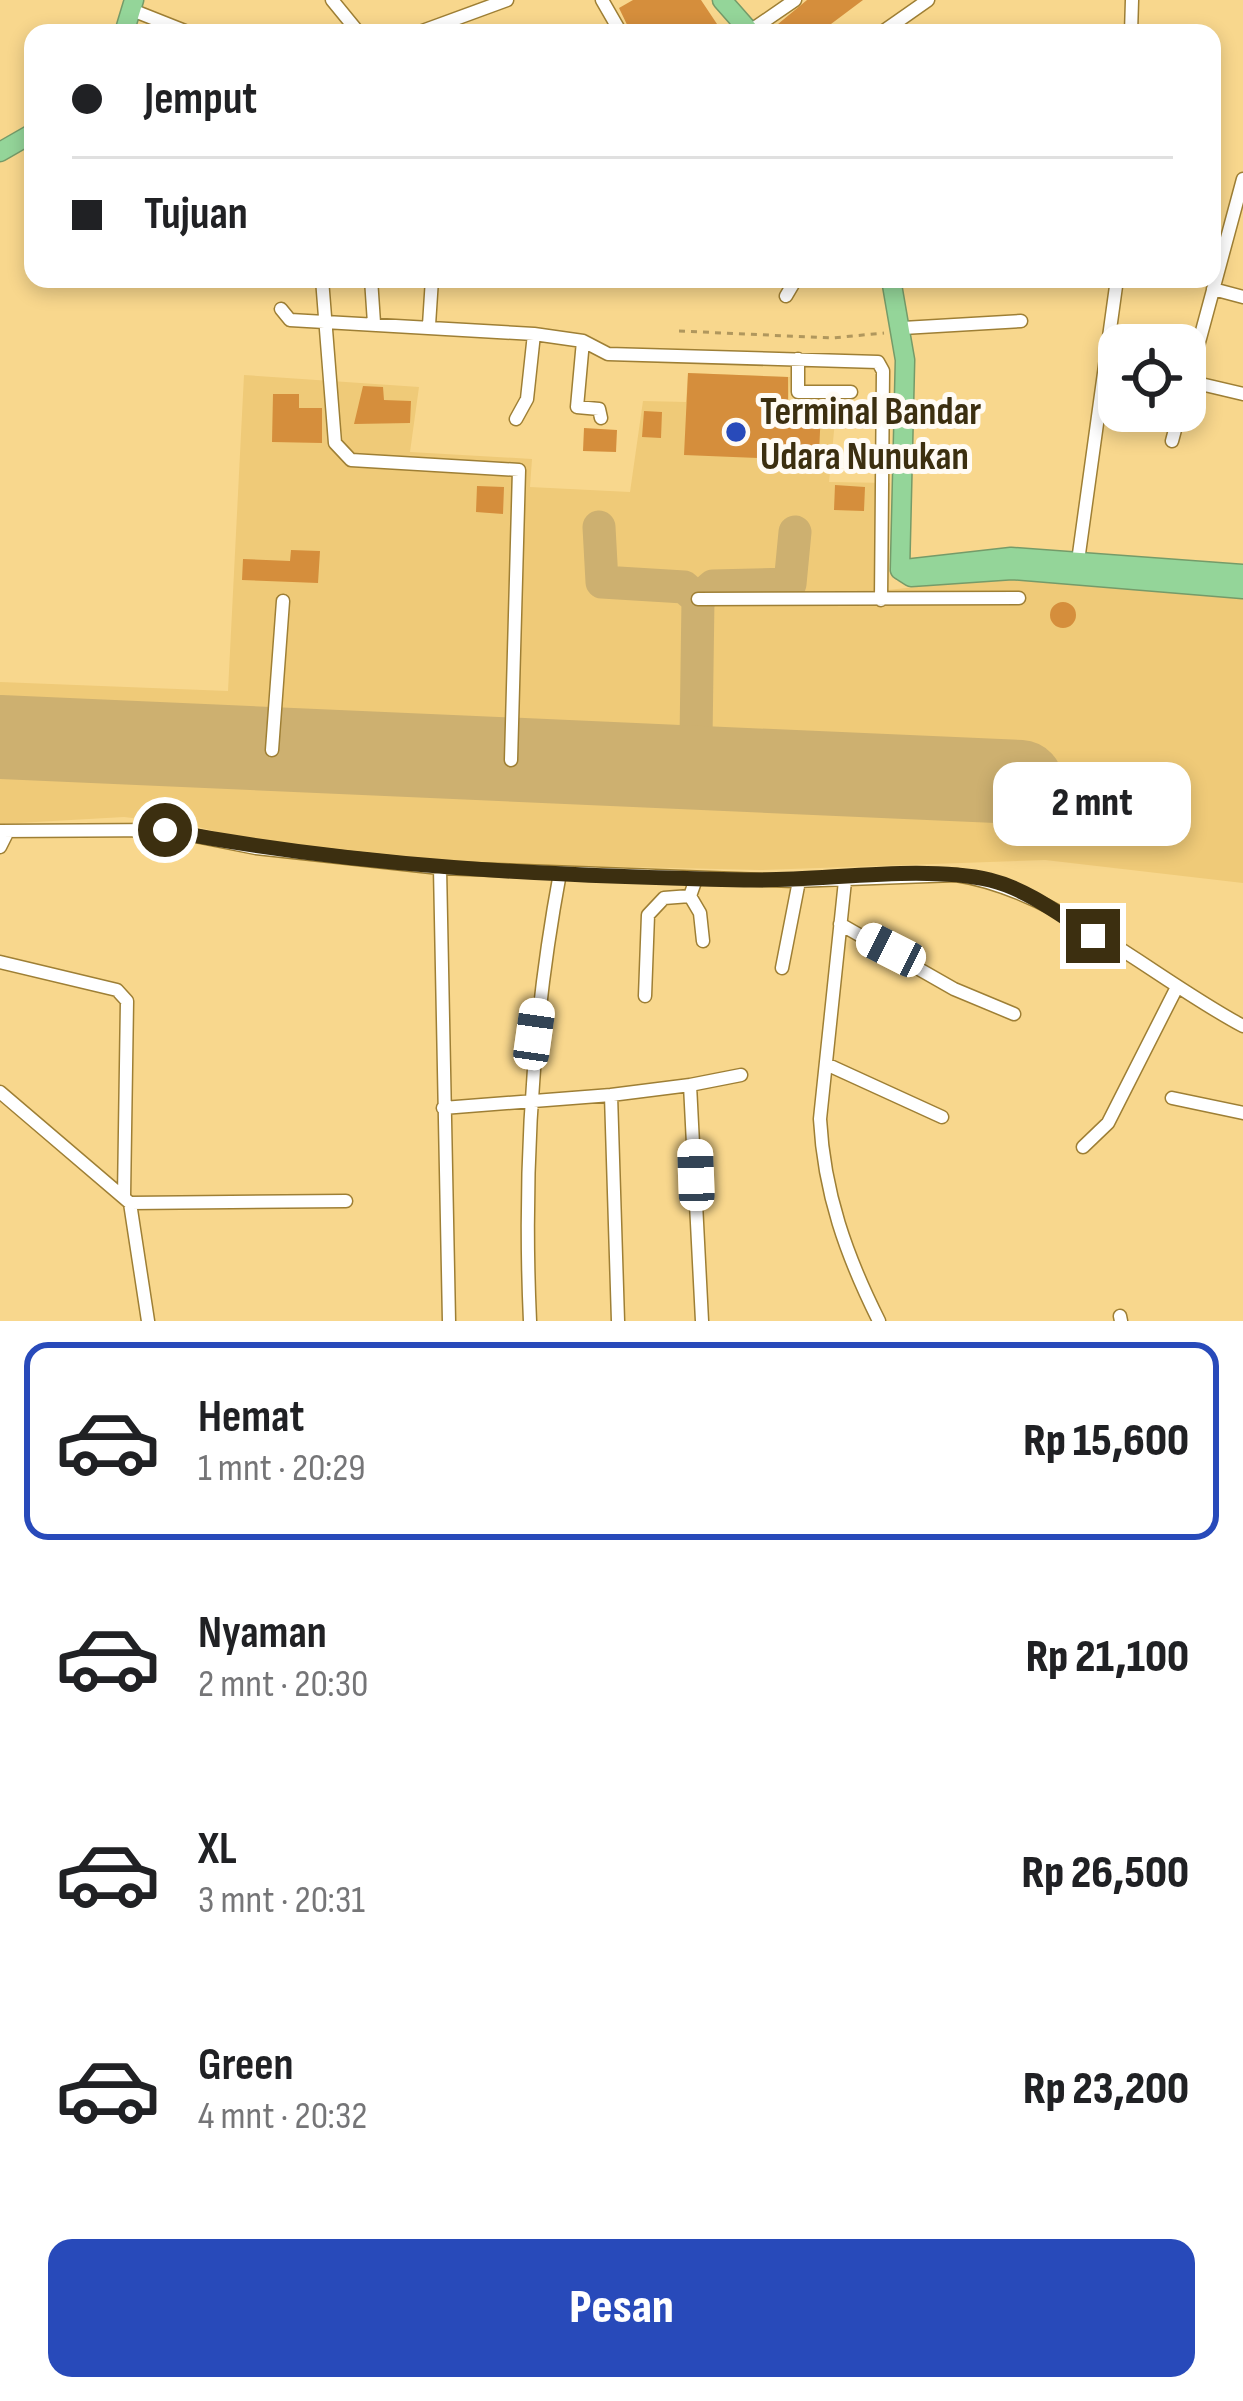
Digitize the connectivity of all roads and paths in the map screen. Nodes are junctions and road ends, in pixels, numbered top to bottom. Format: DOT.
graph roads {
  1 [pos="332,0"];
  2 [pos="507,0"];
  3 [pos="722,0"];
  4 [pos="795,0"];
  5 [pos="928,0"];
  6 [pos="133,5"];
  7 [pos="172,24"];
  8 [pos="352,24"];
  9 [pos="442,24"];
  10 [pos="743,24"];
  11 [pos="761,24"];
  12 [pos="894,24"];
  13 [pos="1243,179"];
  14 [pos="1240,197"];
  15 [pos="1221,262"];
  16 [pos="323,288"];
  17 [pos="371,288"];
  18 [pos="431,288"];
  19 [pos="791,288"];
  20 [pos="893,288"];
  21 [pos="1116,288"];
  22 [pos="1213,289"];
  23 [pos="786,296"];
  24 [pos="1243,297"];
  25 [pos="281,309"];
  26 [pos="1021,321"];
  27 [pos="374,323"];
  28 [pos="327,324"];
  29 [pos="1204,324"];
  30 [pos="429,326"];
  31 [pos="903,329"];
  32 [pos="679,331"];
  33 [pos="534,334"];
  34 [pos="583,341"];
  35 [pos="798,359"];
  36 [pos="1206,389"];
  37 [pos="851,392"];
  38 [pos="1243,394"];
  39 [pos="601,418"];
  40 [pos="516,419"];
  41 [pos="1174,432"];
  42 [pos="1172,441"];
  43 [pos="890,476"];
  44 [pos="1078,561"];
  45 [pos="900,570"];
  46 [pos="1243,574"];
  47 [pos="1243,589"];
  48 [pos="1019,598"];
  49 [pos="698,599"];
  50 [pos="881,600"];
  51 [pos="283,602"];
  52 [pos="272,750"];
  53 [pos="511,760"];
  54 [pos="4,831"];
  55 [pos="0,847"];
  56 [pos="440,868"];
  57 [pos="560,873"];
  58 [pos="696,879"];
  59 [pos="845,880"];
  60 [pos="799,881"];
  61 [pos="690,896"];
  62 [pos="840,925"];
  63 [pos="703,941"];
  64 [pos="0,962"];
  65 [pos="782,968"];
  66 [pos="1176,988"];
  67 [pos="645,996"];
  68 [pos="1015,1014"];
  69 [pos="1243,1025"];
  70 [pos="826,1064"];
  71 [pos="741,1075"];
  72 [pos="690,1085"];
  73 [pos="0,1092"];
  74 [pos="611,1095"];
  75 [pos="1172,1098"];
  76 [pos="529,1104"];
  77 [pos="443,1108"];
  78 [pos="1243,1113"];
  79 [pos="942,1118"];
  80 [pos="1083,1147"];
  81 [pos="127,1200"];
  82 [pos="346,1202"];
  83 [pos="878,1320"];
  84 [pos="148,1321"];
  85 [pos="449,1321"];
  86 [pos="530,1321"];
  87 [pos="618,1321"];
  88 [pos="702,1321"];
  1 -- 8 [label="street"];
  2 -- 9 [label="street"];
  3 -- 10 [label="highway"];
  4 -- 11 [label="street"];
  5 -- 12 [label="street"];
  6 -- 7 [label="street"];
  13 -- 14 [label="street"];
  14 -- 15 [label="street"];
  16 -- 28 [label="street"];
  17 -- 27 [label="street"];
  18 -- 30 [label="street"];
  19 -- 23 [label="street"];
  20 -- 31 [label="highway"];
  21 -- 44 [label="street"];
  22 -- 24 [label="street"];
  22 -- 29 [label="street"];
  25 -- 28 [label="street"];
  26 -- 31 [label="street"];
  27 -- 28 [label="street"];
  27 -- 30 [label="street"];
  28 -- 53 [label="street"];
  30 -- 33 [label="street"];
  31 -- 32 [label="path"];
  31 -- 43 [label="highway"];
  33 -- 34 [label="street"];
  33 -- 40 [label="street"];
  34 -- 35 [label="street"];
  34 -- 39 [label="street"];
  35 -- 37 [label="street"];
  35 -- 43 [label="street"];
  36 -- 38 [label="street"];
  41 -- 42 [label="street"];
  43 -- 45 [label="highway"];
  43 -- 50 [label="street"];
  44 -- 45 [label="highway"];
  44 -- 46 [label="highway"];
  45 -- 47 [label="highway"];
  48 -- 50 [label="street"];
  49 -- 50 [label="street"];
  51 -- 52 [label="street"];
  54 -- 55 [label="street"];
  54 -- 56 [label="street"];
  56 -- 57 [label="street"];
  56 -- 77 [label="street"];
  57 -- 58 [label="street"];
  57 -- 76 [label="street"];
  58 -- 60 [label="street"];
  58 -- 61 [label="street"];
  59 -- 60 [label="street"];
  59 -- 62 [label="street"];
  59 -- 66 [label="street"];
  60 -- 65 [label="street"];
  61 -- 63 [label="street"];
  61 -- 67 [label="street"];
  62 -- 68 [label="street"];
  62 -- 70 [label="street"];
  64 -- 81 [label="street"];
  66 -- 69 [label="street"];
  66 -- 80 [label="street"];
  70 -- 79 [label="street"];
  70 -- 83 [label="street"];
  71 -- 72 [label="street"];
  72 -- 74 [label="street"];
  72 -- 88 [label="street"];
  73 -- 81 [label="street"];
  74 -- 76 [label="street"];
  74 -- 87 [label="street"];
  75 -- 78 [label="street"];
  76 -- 77 [label="street"];
  76 -- 86 [label="street"];
  77 -- 85 [label="street"];
  81 -- 82 [label="street"];
  81 -- 84 [label="street"];
}
